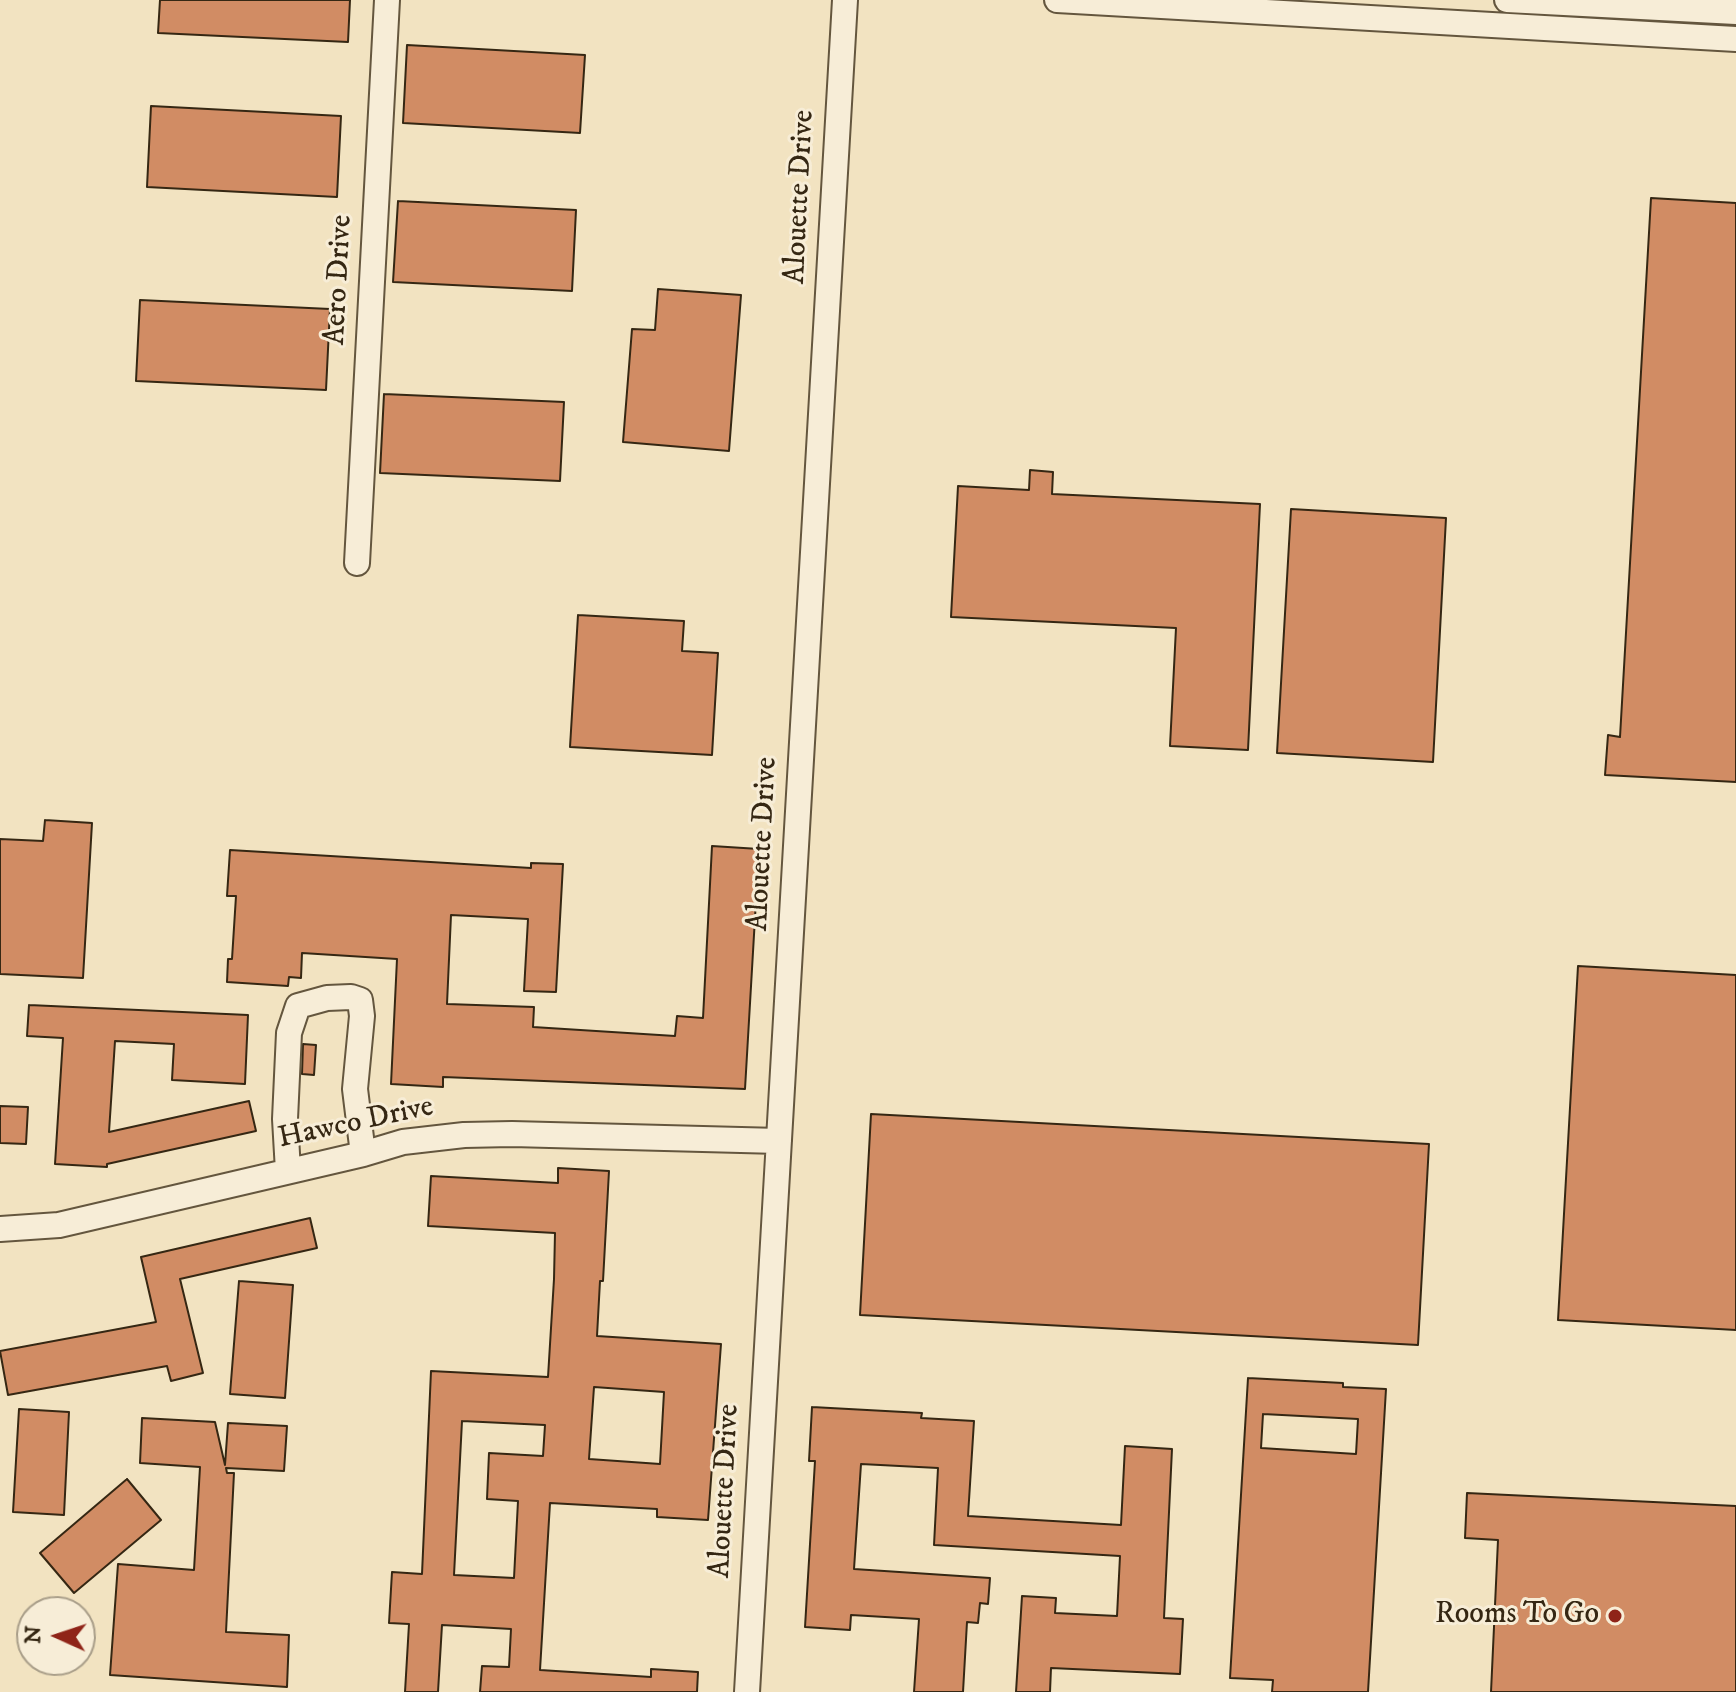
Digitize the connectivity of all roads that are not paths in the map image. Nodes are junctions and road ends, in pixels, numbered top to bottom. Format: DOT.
graph roads {
  1 [pos="387,0"];
  2 [pos="845,0"];
  3 [pos="1057,0"];
  4 [pos="1507,0"];
  5 [pos="1736,12"];
  6 [pos="1736,39"];
  7 [pos="357,563"];
  8 [pos="779,1141"];
  9 [pos="363,1154"];
  10 [pos="288,1171"];
  11 [pos="0,1229"];
  12 [pos="747,1692"];
  1 -- 7 [label="street, Aero Drive"];
  2 -- 8 [label="street, Alouette Drive"];
  3 -- 6 [label="street"];
  4 -- 5 [label="street"];
  8 -- 9 [label="street, Hawco Drive"];
  8 -- 12 [label="street, Alouette Drive"];
  9 -- 10 [label="street, Hawco Drive"];
  9 -- 10 [label="street"];
  10 -- 11 [label="street, Hawco Drive"];
}
